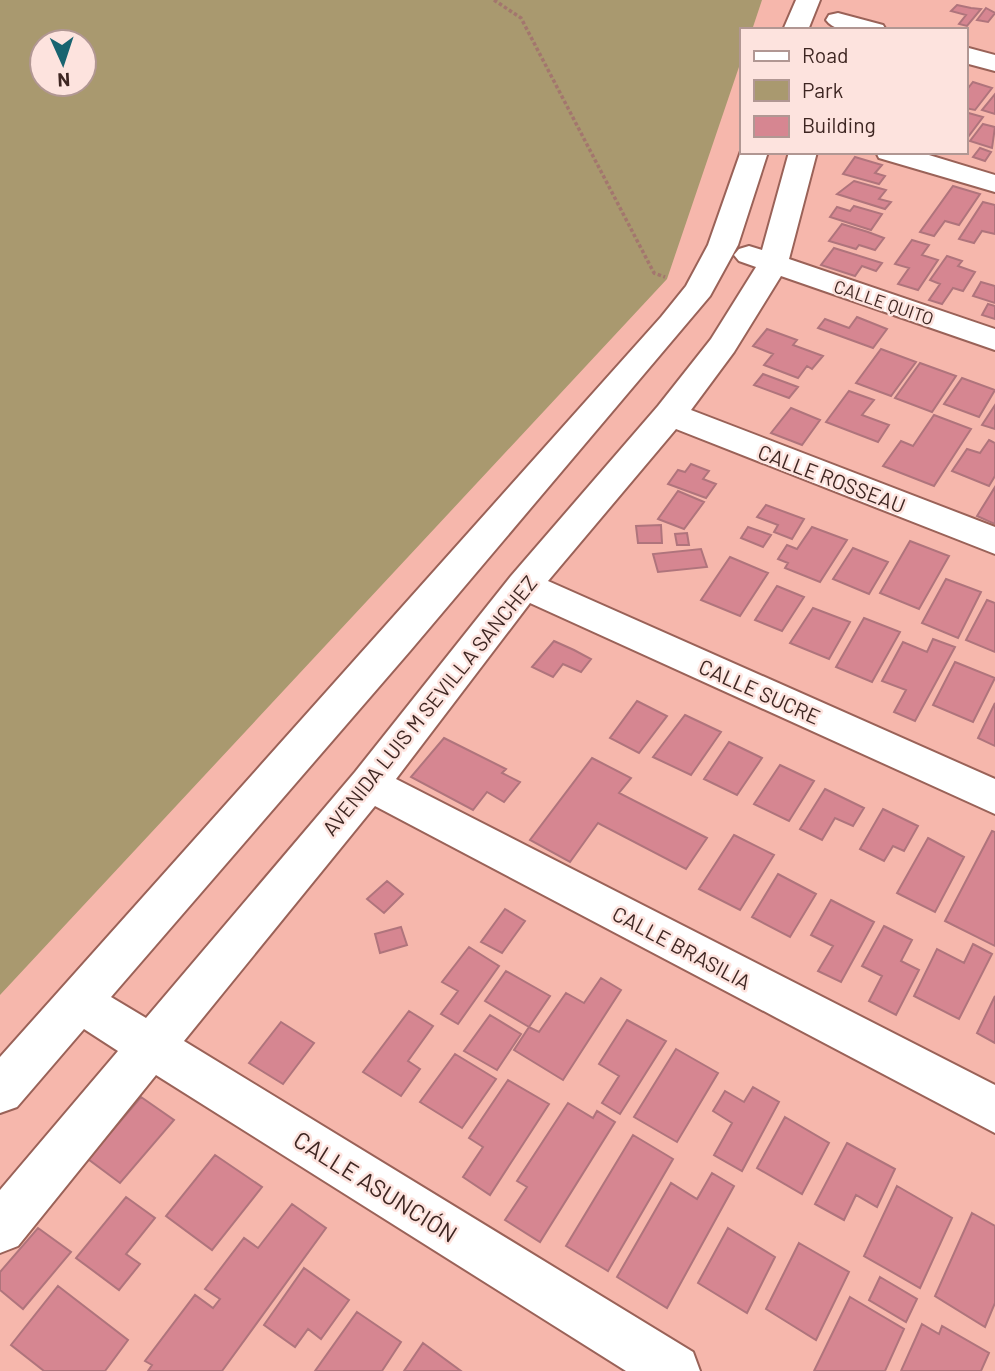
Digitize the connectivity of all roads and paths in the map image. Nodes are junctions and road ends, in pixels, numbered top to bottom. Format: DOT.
graph roads {
  1 [pos="494,0"];
  2 [pos="807,0"];
  3 [pos="841,17"];
  4 [pos="796,28"];
  5 [pos="869,28"];
  6 [pos="967,56"];
  7 [pos="995,63"];
  8 [pos="753,154"];
  9 [pos="802,154"];
  10 [pos="896,154"];
  11 [pos="995,184"];
  12 [pos="723,245"];
  13 [pos="773,264"];
  14 [pos="699,289"];
  15 [pos="995,340"];
  16 [pos="670,414"];
  17 [pos="995,541"];
  18 [pos="524,585"];
  19 [pos="369,784"];
  20 [pos="995,797"];
  21 [pos="78,1001"];
  22 [pos="150,1046"];
  23 [pos="0,1091"];
  24 [pos="995,1110"];
  25 [pos="0,1228"];
  26 [pos="674,1371"];
  1 -- 14 [label="path"];
  2 -- 4 [label="street"];
  3 -- 5 [label="street"];
  6 -- 7 [label="street"];
  8 -- 12 [label="street"];
  9 -- 13 [label="street, AVENIDA LUIS M SEVILLA SANCHEZ"];
  10 -- 11 [label="street"];
  12 -- 13 [label="street, CALLE QUITO"];
  12 -- 14 [label="street"];
  13 -- 15 [label="street, CALLE QUITO"];
  13 -- 16 [label="street, AVENIDA LUIS M SEVILLA SANCHEZ"];
  14 -- 21 [label="street"];
  16 -- 17 [label="street, CALLE ROSSEAU"];
  16 -- 18 [label="street, AVENIDA LUIS M SEVILLA SANCHEZ"];
  18 -- 19 [label="street, AVENIDA LUIS M SEVILLA SANCHEZ"];
  18 -- 20 [label="street, CALLE SUCRE"];
  19 -- 22 [label="street, AVENIDA LUIS M SEVILLA SANCHEZ"];
  19 -- 24 [label="street, CALLE BRASILIA"];
  21 -- 22 [label="street, CALLE ASUNCIÓN"];
  21 -- 23 [label="street"];
  22 -- 25 [label="street, AVENIDA LUIS M SEVILLA SANCHEZ"];
  22 -- 26 [label="street, CALLE ASUNCIÓN"];
}
